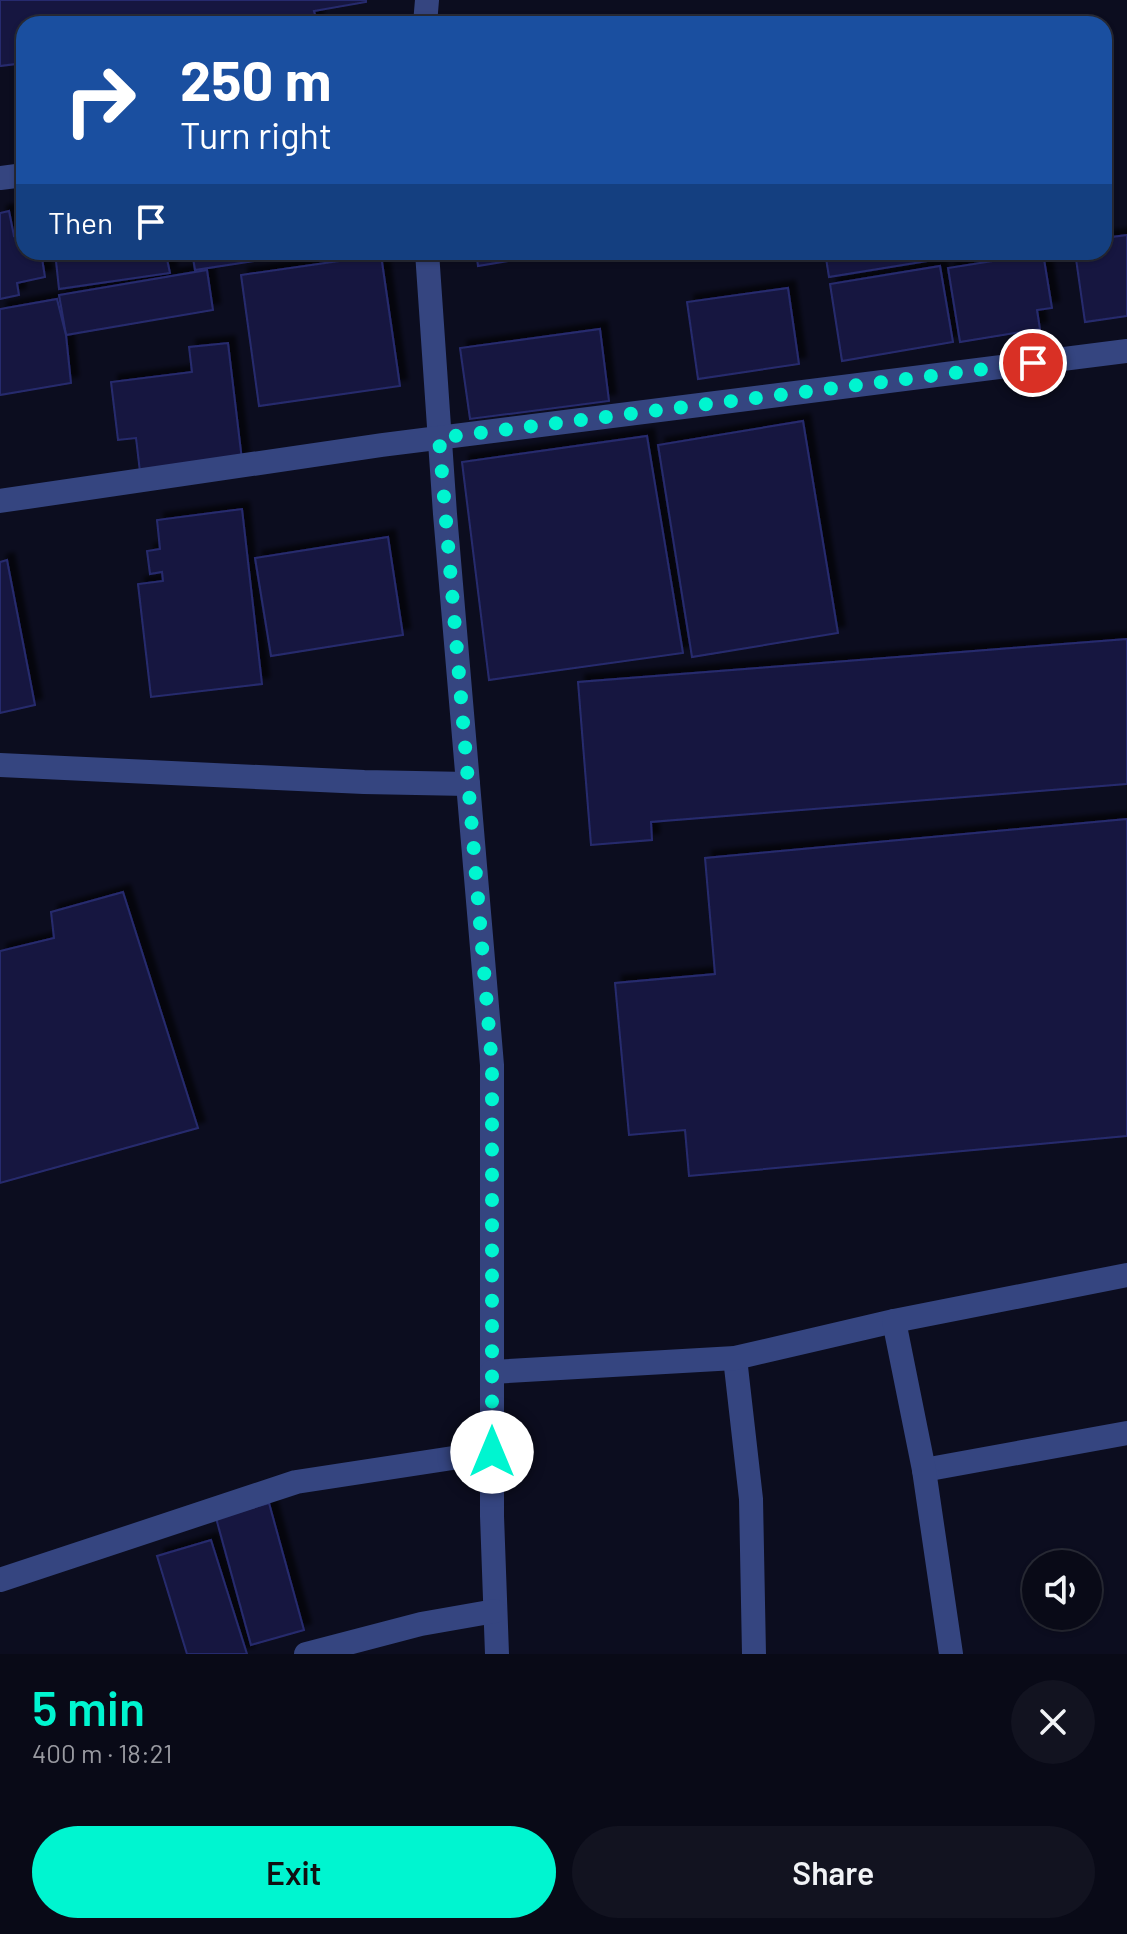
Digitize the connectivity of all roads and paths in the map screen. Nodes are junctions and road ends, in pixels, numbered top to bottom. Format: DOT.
graph roads {
  1 [pos="428,260"];
  2 [pos="1127,351"];
  3 [pos="439,438"];
  4 [pos="0,501"];
  5 [pos="0,765"];
  6 [pos="468,784"];
  7 [pos="1127,1275"];
  8 [pos="894,1321"];
  9 [pos="735,1358"];
  10 [pos="492,1372"];
  11 [pos="1127,1433"];
  12 [pos="492,1452"];
  13 [pos="924,1470"];
  14 [pos="0,1580"];
  15 [pos="495,1611"];
  16 [pos="306,1654"];
  17 [pos="497,1654"];
  18 [pos="754,1654"];
  19 [pos="951,1654"];
  1 -- 3 [label="street"];
  2 -- 3 [label="street"];
  3 -- 4 [label="street"];
  3 -- 6 [label="street"];
  5 -- 6 [label="street"];
  6 -- 10 [label="street"];
  7 -- 8 [label="street"];
  8 -- 9 [label="street"];
  8 -- 13 [label="street"];
  9 -- 10 [label="street"];
  9 -- 18 [label="street"];
  10 -- 12 [label="street"];
  11 -- 13 [label="street"];
  12 -- 14 [label="street"];
  12 -- 15 [label="street"];
  13 -- 19 [label="street"];
  15 -- 16 [label="street"];
  15 -- 17 [label="street"];
}
